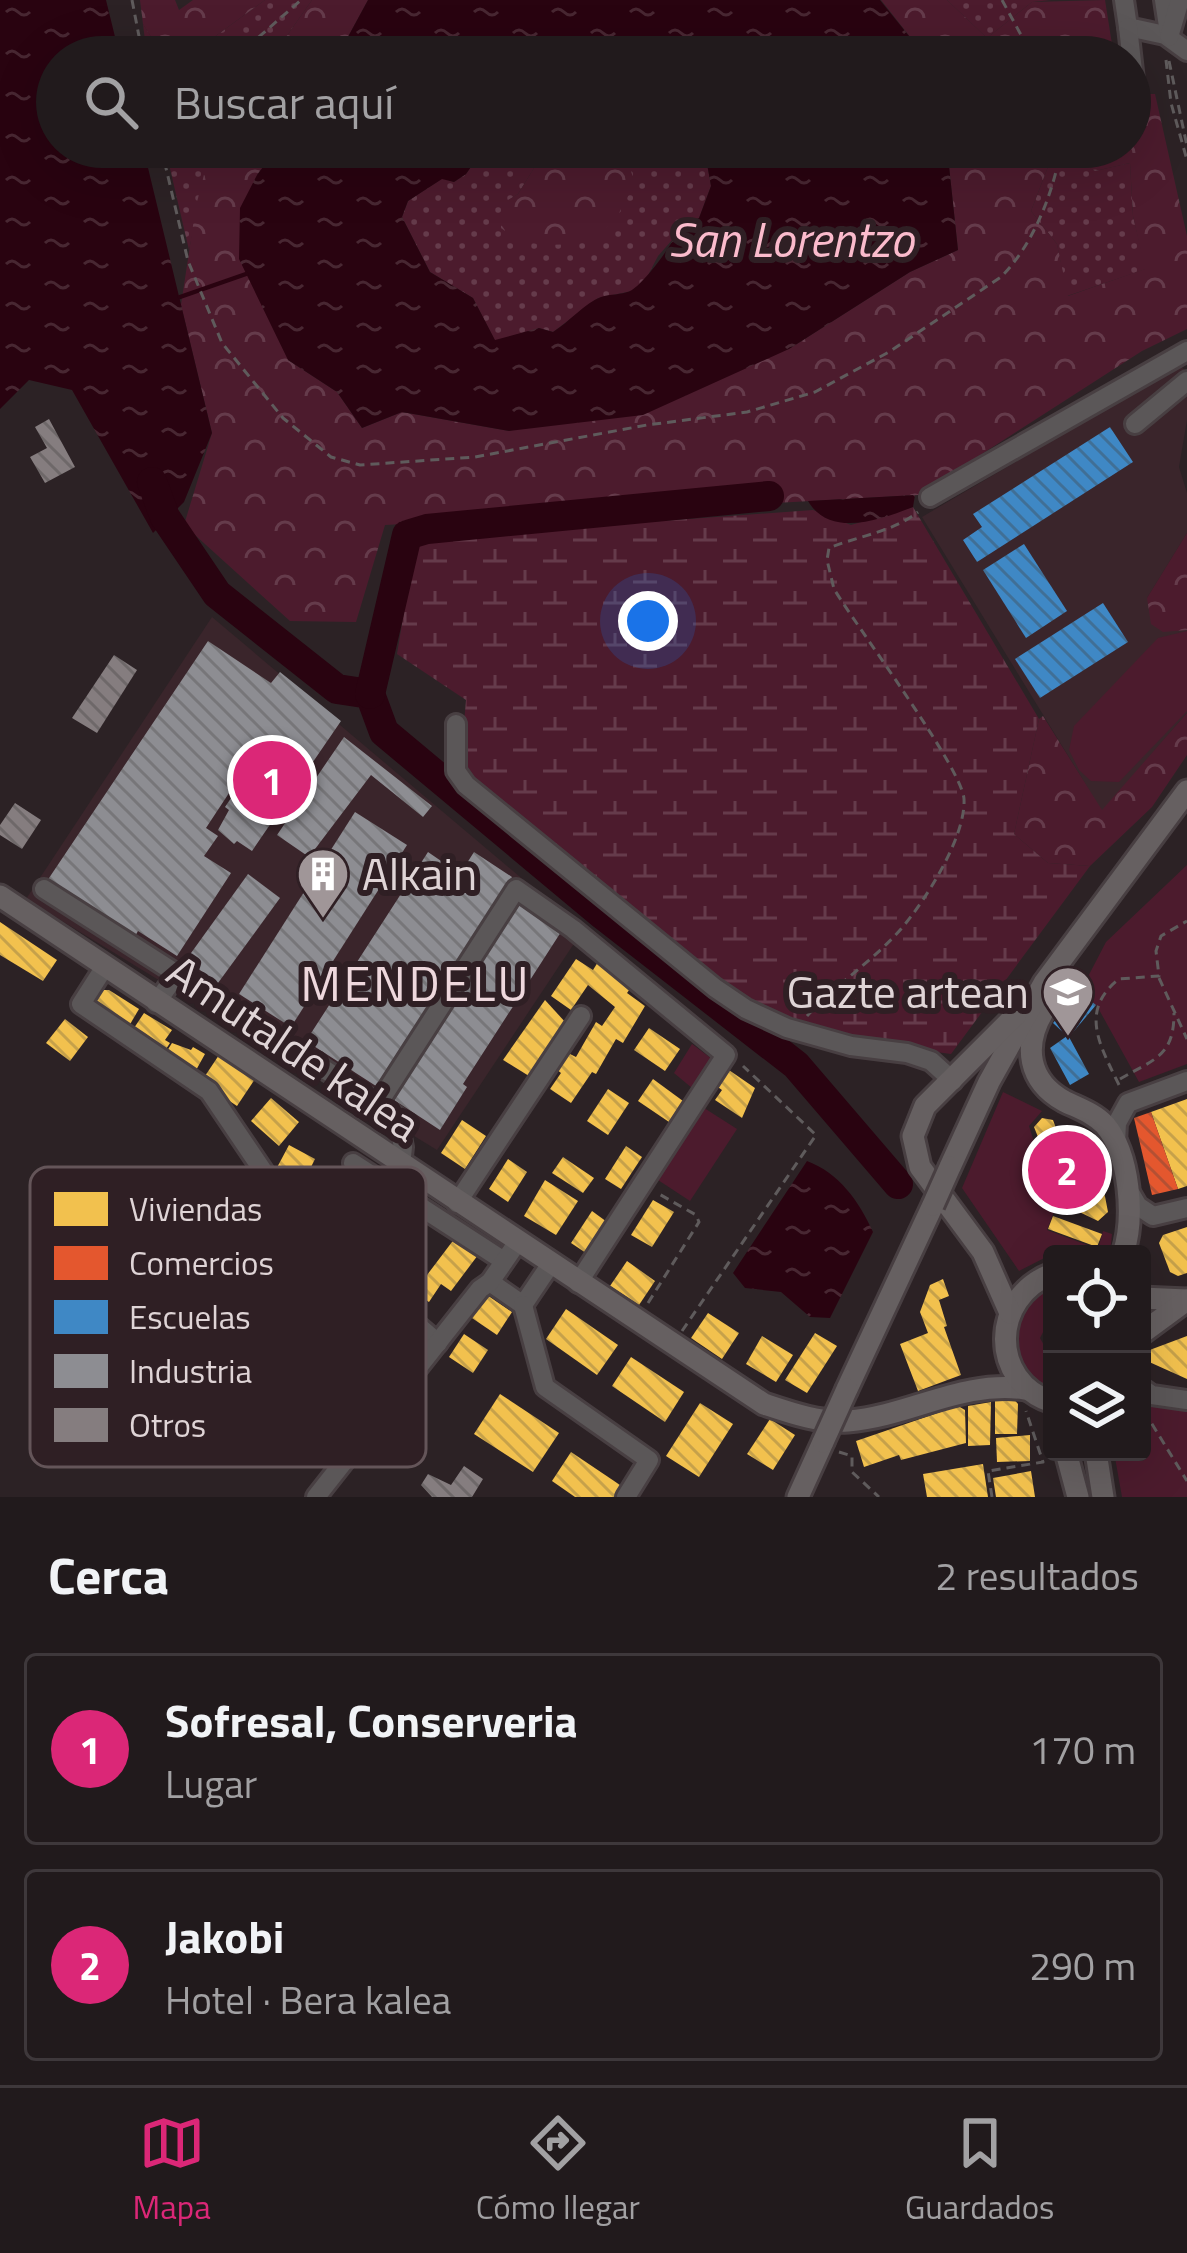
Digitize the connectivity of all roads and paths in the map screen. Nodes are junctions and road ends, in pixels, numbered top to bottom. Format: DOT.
graph roads {
  1 [pos="132,0"];
  2 [pos="301,0"];
  3 [pos="1002,0"];
  4 [pos="1124,0"];
  5 [pos="1160,0"];
  6 [pos="1180,0"];
  7 [pos="1128,27"];
  8 [pos="139,36"];
  9 [pos="260,36"];
  10 [pos="1022,36"];
  11 [pos="1129,36"];
  12 [pos="1165,36"];
  13 [pos="1187,51"];
  14 [pos="1187,146"];
  15 [pos="1187,160"];
  16 [pos="166,168"];
  17 [pos="1058,168"];
  18 [pos="1187,351"];
  19 [pos="1187,381"];
  20 [pos="1135,424"];
  21 [pos="930,497"];
  22 [pos="456,724"];
  23 [pos="1187,791"];
  24 [pos="44,889"];
  25 [pos="1106,895"];
  26 [pos="0,900"];
  27 [pos="1187,921"];
  28 [pos="104,968"];
  29 [pos="177,974"];
  30 [pos="1159,976"];
  31 [pos="1044,983"];
  32 [pos="157,1003"];
  33 [pos="1174,1013"];
  34 [pos="581,1016"];
  35 [pos="794,1030"];
  36 [pos="1187,1039"];
  37 [pos="726,1055"];
  38 [pos="953,1081"];
  39 [pos="1118,1081"];
  40 [pos="1187,1081"];
  41 [pos="1128,1103"];
  42 [pos="378,1104"];
  43 [pos="1116,1143"];
  44 [pos="353,1163"];
  45 [pos="401,1165"];
  46 [pos="260,1167"];
  47 [pos="360,1167"];
  48 [pos="404,1167"];
  49 [pos="426,1182"];
  50 [pos="642,1184"];
  51 [pos="1126,1185"];
  52 [pos="457,1203"];
  53 [pos="426,1204"];
  54 [pos="1187,1208"];
  55 [pos="1125,1245"];
  56 [pos="511,1252"];
  57 [pos="550,1265"];
  58 [pos="1043,1279"];
  59 [pos="490,1282"];
  60 [pos="578,1283"];
  61 [pos="1151,1298"];
  62 [pos="1187,1300"];
  63 [pos="523,1305"];
  64 [pos="645,1307"];
  65 [pos="1010,1313"];
  66 [pos="426,1332"];
  67 [pos="1151,1332"];
  68 [pos="681,1333"];
  69 [pos="438,1342"];
  70 [pos="1005,1349"];
  71 [pos="426,1357"];
  72 [pos="956,1392"];
  73 [pos="1034,1398"];
  74 [pos="1187,1400"];
  75 [pos="1151,1401"];
  76 [pos="1151,1412"];
  77 [pos="850,1446"];
  78 [pos="830,1447"];
  79 [pos="852,1456"];
  80 [pos="1068,1461"];
  81 [pos="1097,1461"];
  82 [pos="340,1467"];
  83 [pos="1187,1481"];
  84 [pos="316,1497"];
  85 [pos="626,1497"];
  86 [pos="798,1497"];
  87 [pos="879,1497"];
  88 [pos="992,1497"];
  89 [pos="1078,1497"];
  90 [pos="1102,1497"];
  1 -- 8 [label="path"];
  2 -- 9 [label="path"];
  3 -- 10 [label="path"];
  4 -- 7 [label="street"];
  5 -- 12 [label="street"];
  6 -- 12 [label="street"];
  7 -- 11 [label="street"];
  7 -- 12 [label="street"];
  12 -- 13 [label="street"];
  12 -- 14 [label="path"];
  12 -- 15 [label="path"];
  16 -- 17 [label="path"];
  18 -- 21 [label="street"];
  19 -- 20 [label="street"];
  21 -- 35 [label="path"];
  22 -- 35 [label="street"];
  23 -- 25 [label="main road"];
  24 -- 29 [label="street"];
  25 -- 31 [label="main road"];
  25 -- 43 [label="main road"];
  26 -- 28 [label="main road, Amutalde kalea"];
  27 -- 30 [label="path"];
  28 -- 32 [label="main road, Amutalde kalea"];
  28 -- 46 [label="street"];
  29 -- 32 [label="street"];
  29 -- 42 [label="street"];
  30 -- 33 [label="path"];
  30 -- 39 [label="path"];
  31 -- 38 [label="main road"];
  31 -- 78 [label="main road, bridge"];
  32 -- 45 [label="main road, Amutalde kalea"];
  33 -- 36 [label="path"];
  33 -- 39 [label="path"];
  34 -- 52 [label="street"];
  35 -- 38 [label="street"];
  37 -- 42 [label="street"];
  37 -- 50 [label="street"];
  37 -- 68 [label="path"];
  38 -- 65 [label="main road"];
  39 -- 41 [label="path"];
  40 -- 41 [label="street"];
  41 -- 43 [label="street"];
  42 -- 45 [label="street"];
  43 -- 51 [label="main road"];
  44 -- 47 [label="street"];
  45 -- 48 [label="main road, Amutalde kalea"];
  49 -- 52 [label="main road, Amutalde kalea"];
  50 -- 60 [label="street"];
  50 -- 64 [label="path"];
  51 -- 54 [label="street"];
  51 -- 55 [label="main road"];
  52 -- 56 [label="main road, Amutalde kalea"];
  53 -- 56 [label="street"];
  56 -- 57 [label="main road, Amutalde kalea"];
  56 -- 59 [label="street"];
  57 -- 60 [label="main road, Amutalde kalea"];
  57 -- 63 [label="street"];
  58 -- 65 [label="main road"];
  59 -- 63 [label="street"];
  59 -- 69 [label="street"];
  60 -- 72 [label="main road, Amutalde kalea"];
  61 -- 62 [label="main road"];
  62 -- 67 [label="main road"];
  63 -- 85 [label="street"];
  65 -- 70 [label="main road"];
  66 -- 69 [label="street"];
  69 -- 71 [label="street"];
  70 -- 72 [label="main road"];
  70 -- 73 [label="main road"];
  72 -- 73 [label="main road"];
  73 -- 88 [label="path"];
  74 -- 75 [label="street"];
  76 -- 83 [label="path"];
  77 -- 79 [label="path"];
  78 -- 79 [label="path"];
  78 -- 86 [label="main road"];
  79 -- 87 [label="path"];
  80 -- 89 [label="main road"];
  81 -- 90 [label="main road"];
  82 -- 84 [label="street"];
}
